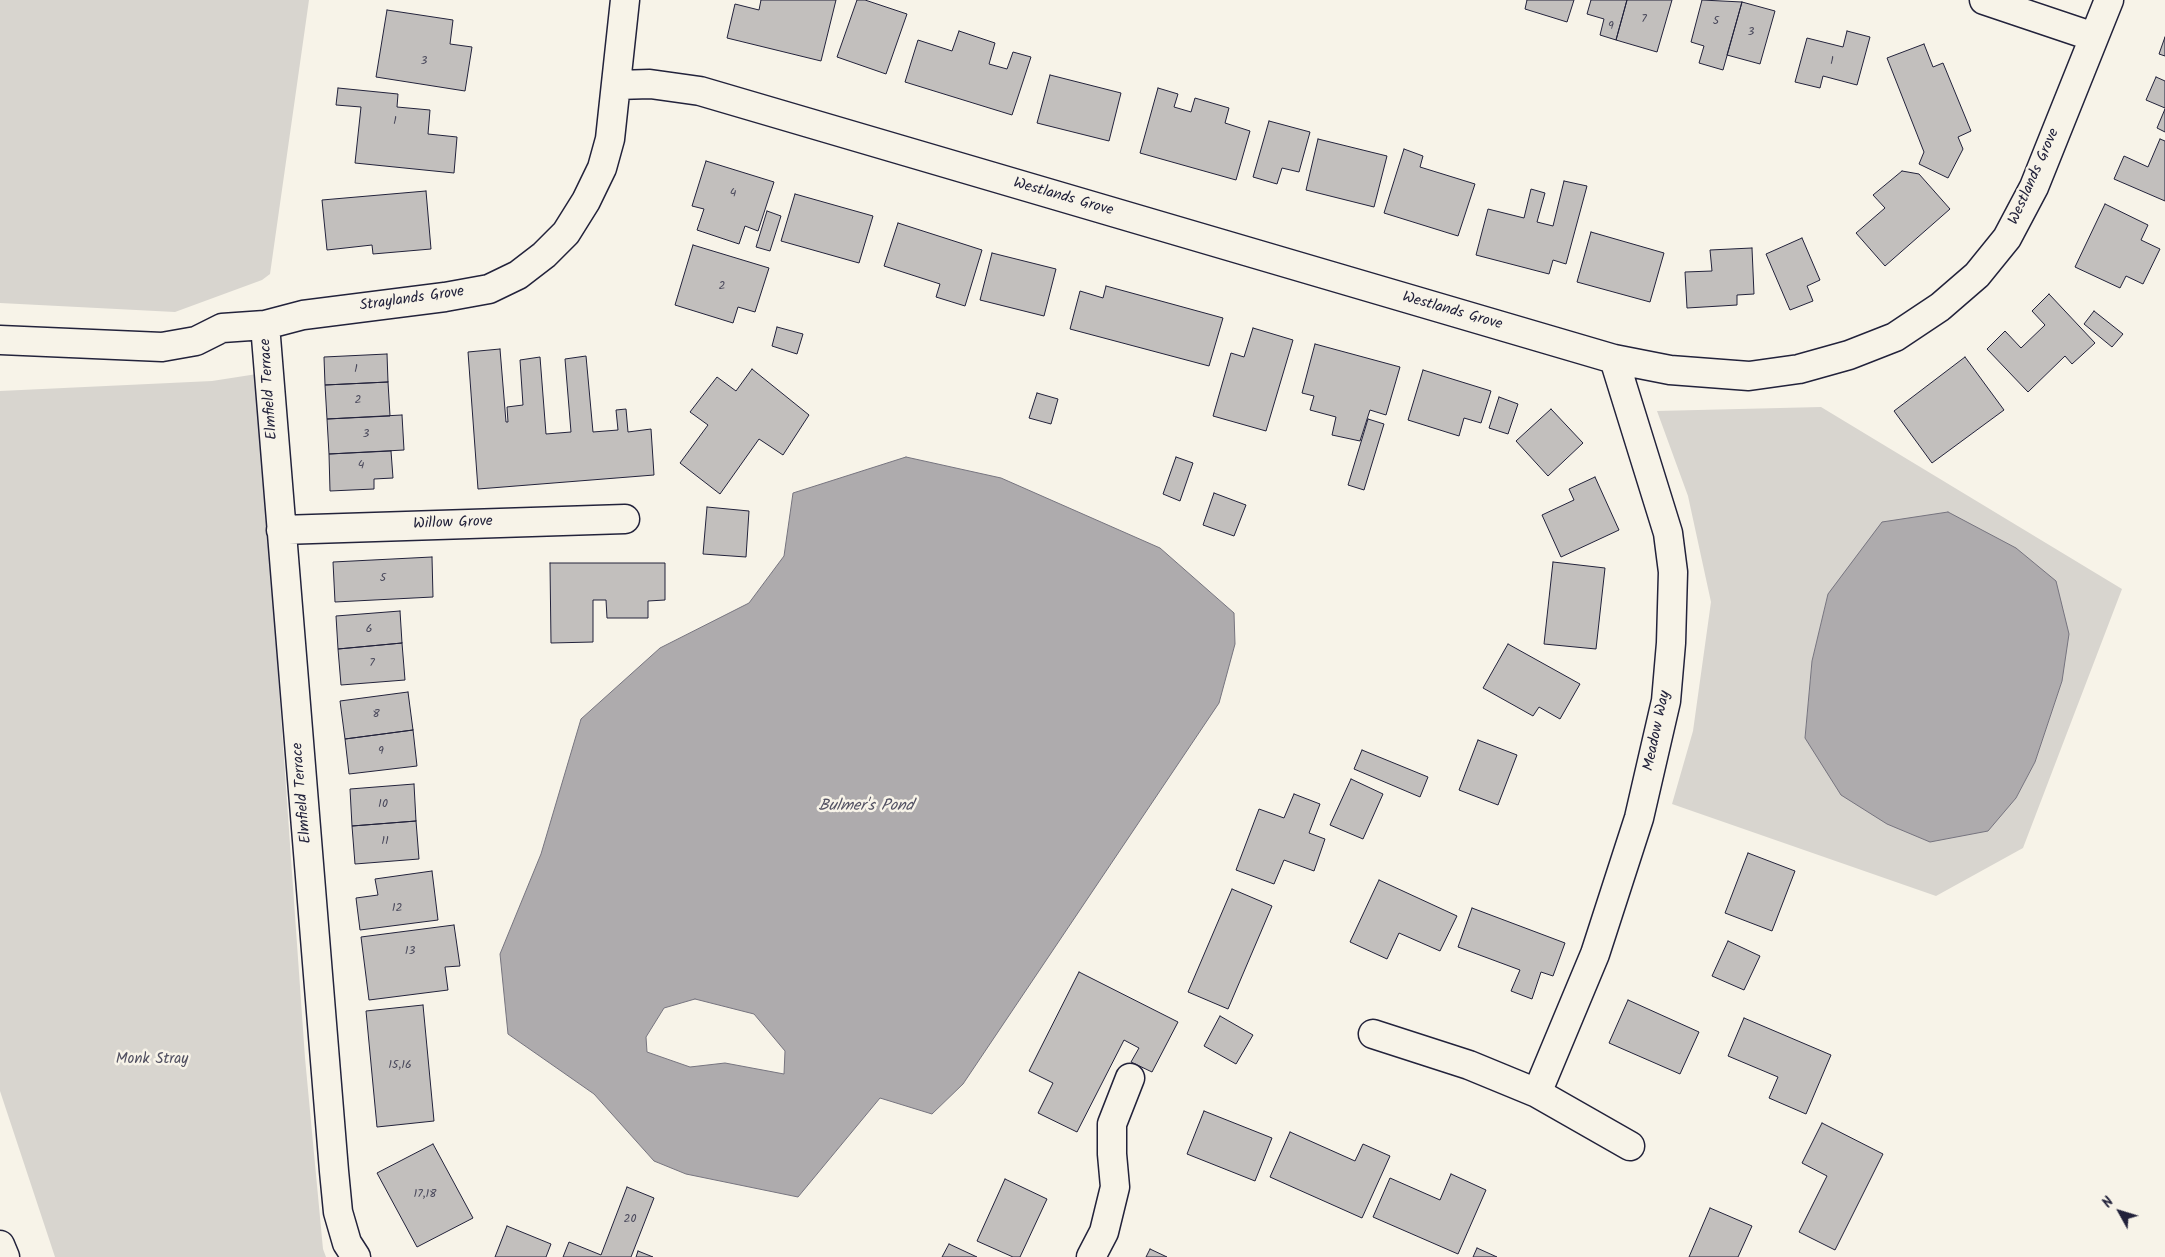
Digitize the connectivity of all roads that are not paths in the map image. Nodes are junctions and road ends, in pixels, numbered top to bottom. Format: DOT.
graph roads {
  1 [pos="625,0"];
  2 [pos="1984,0"];
  3 [pos="2109,0"];
  4 [pos="2094,37"];
  5 [pos="616,85"];
  6 [pos="265,325"];
  7 [pos="0,340"];
  8 [pos="1614,359"];
  9 [pos="625,519"];
  10 [pos="281,530"];
  11 [pos="1373,1034"];
  12 [pos="1130,1078"];
  13 [pos="1537,1093"];
  14 [pos="1630,1146"];
  15 [pos="0,1245"];
  16 [pos="5,1257"];
  17 [pos="356,1257"];
  18 [pos="1092,1257"];
  1 -- 5 [label="street, Straylands Grove"];
  2 -- 4 [label="street"];
  3 -- 4 [label="street, Westlands Grove"];
  4 -- 8 [label="street, Westlands Grove"];
  5 -- 6 [label="street, Straylands Grove"];
  5 -- 8 [label="street, Westlands Grove"];
  6 -- 7 [label="street, Straylands Grove"];
  6 -- 10 [label="street, Elmfield Terrace"];
  8 -- 13 [label="street, Meadow Way"];
  9 -- 10 [label="street, Willow Grove"];
  10 -- 17 [label="street, Elmfield Terrace"];
  11 -- 13 [label="street"];
  12 -- 18 [label="street"];
  13 -- 14 [label="street"];
  15 -- 16 [label="street"];
}
